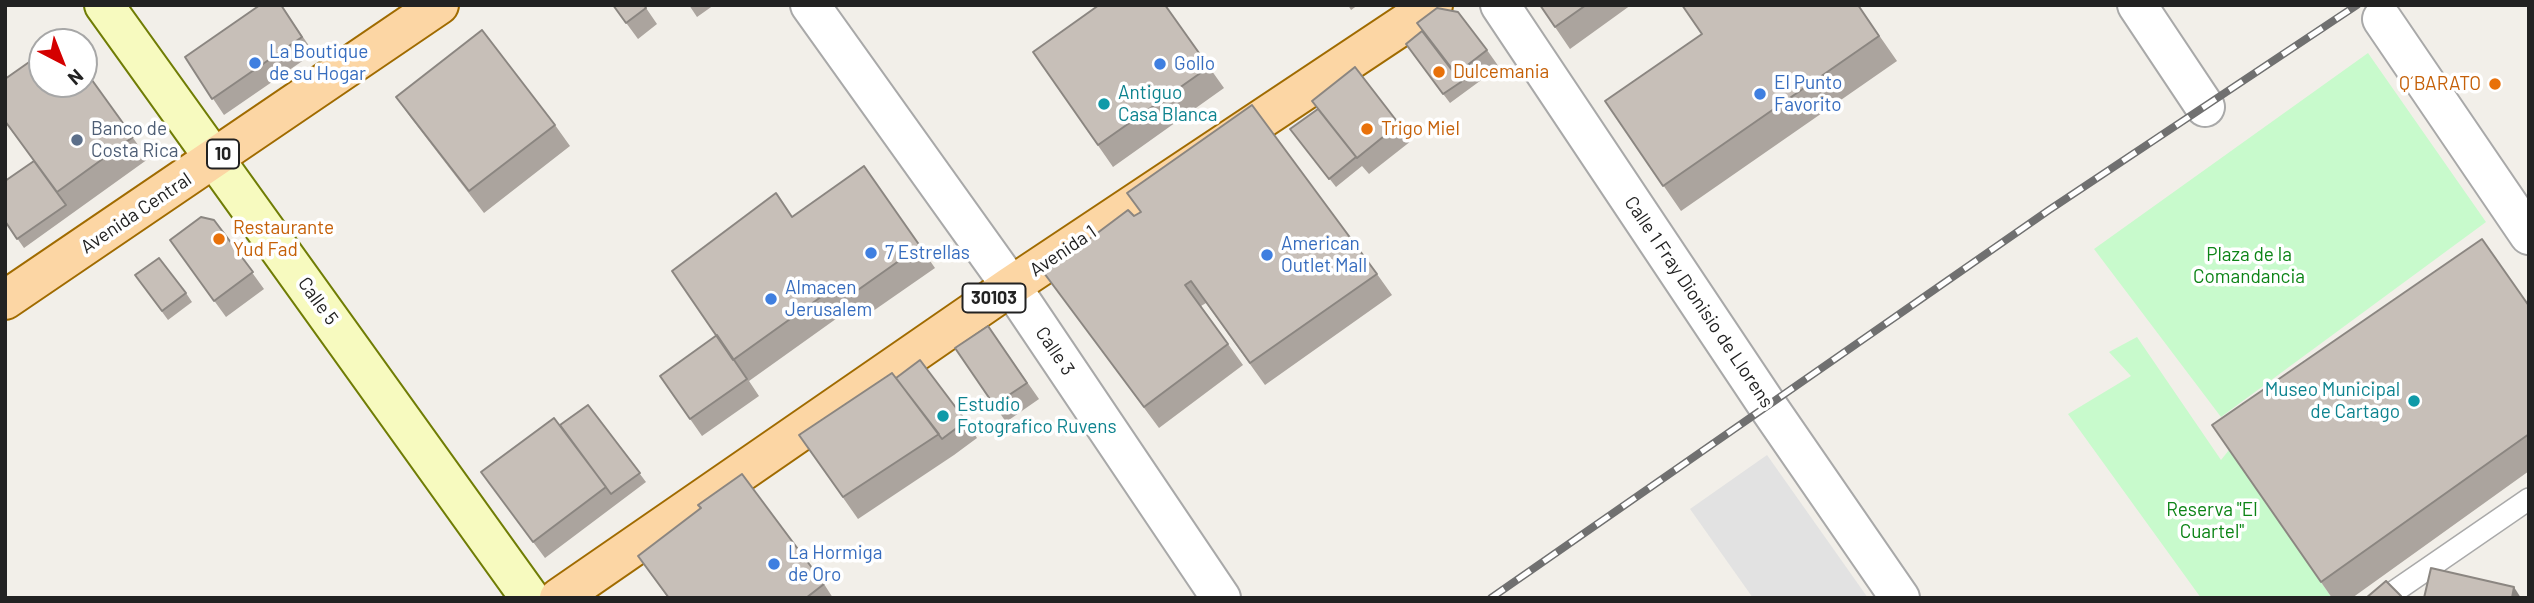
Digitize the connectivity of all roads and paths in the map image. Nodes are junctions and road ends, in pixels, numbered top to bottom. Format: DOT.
graph roads {
  1 [pos="104,5"];
  2 [pos="439,5"];
  3 [pos="810,5"];
  4 [pos="1433,5"];
  5 [pos="1500,5"];
  6 [pos="2137,5"];
  7 [pos="2382,19"];
  8 [pos="2205,107"];
  9 [pos="216,159"];
  10 [pos="2529,235"];
  11 [pos="1011,286"];
  12 [pos="5,300"];
  13 [pos="2529,499"];
  14 [pos="2438,562"];
  15 [pos="2433,586"];
  16 [pos="530,598"];
  17 [pos="559,598"];
  18 [pos="1221,598"];
  19 [pos="1900,598"];
  20 [pos="2385,598"];
  1 -- 9 [label="main road, Calle 5"];
  2 -- 9 [label="main road, Avenida Central / 10"];
  3 -- 11 [label="street, Calle 3"];
  4 -- 11 [label="main road, Avenida 1 / 30103"];
  5 -- 19 [label="street, Calle 1 Fray Dionisio de Llorens"];
  6 -- 8 [label="street"];
  7 -- 10 [label="street"];
  9 -- 12 [label="main road, Avenida Central / 10"];
  9 -- 16 [label="main road, Calle 5"];
  11 -- 17 [label="main road, Avenida 1 / 30103"];
  11 -- 18 [label="street, Calle 3"];
  13 -- 14 [label="lane"];
  14 -- 15 [label="lane"];
  14 -- 20 [label="lane"];
}
